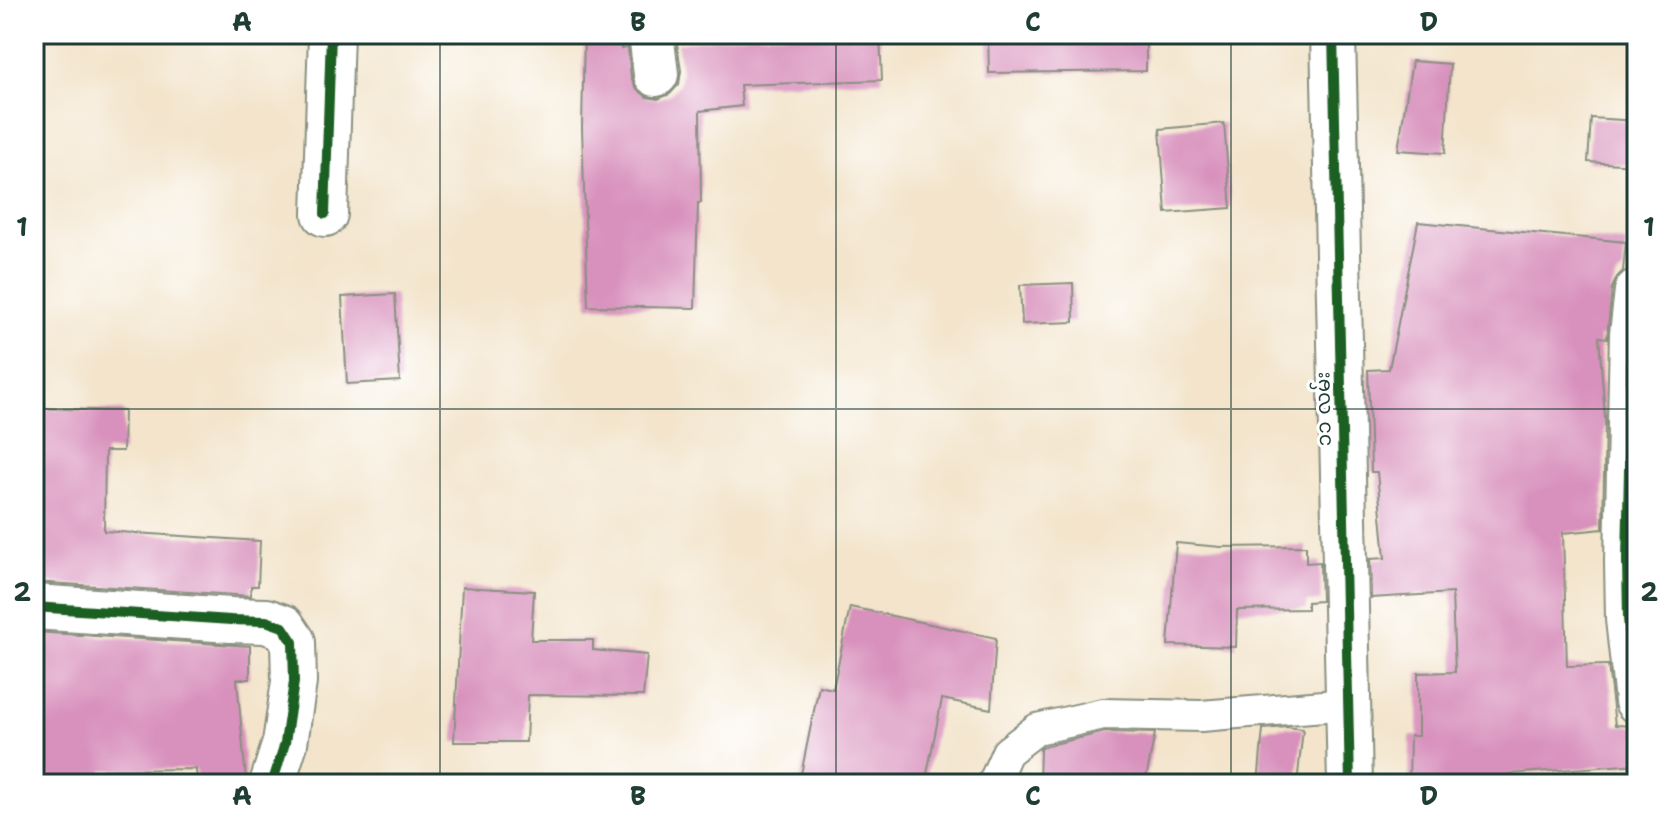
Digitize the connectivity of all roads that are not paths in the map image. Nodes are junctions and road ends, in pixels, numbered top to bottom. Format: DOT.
graph roads {
  1 [pos="331,34"];
  2 [pos="1333,34"];
  3 [pos="325,214"];
  4 [pos="1637,291"];
  5 [pos="34,607"];
  6 [pos="1637,701"];
  7 [pos="1348,704"];
  8 [pos="272,784"];
  9 [pos="993,784"];
  10 [pos="1350,784"];
  1 -- 3 [label="street"];
  2 -- 7 [label="street, ၁၁ လမ်း"];
  4 -- 6 [label="street"];
  5 -- 8 [label="street"];
  7 -- 9 [label="lane"];
  7 -- 10 [label="street, ၁၁ လမ်း"];
}
